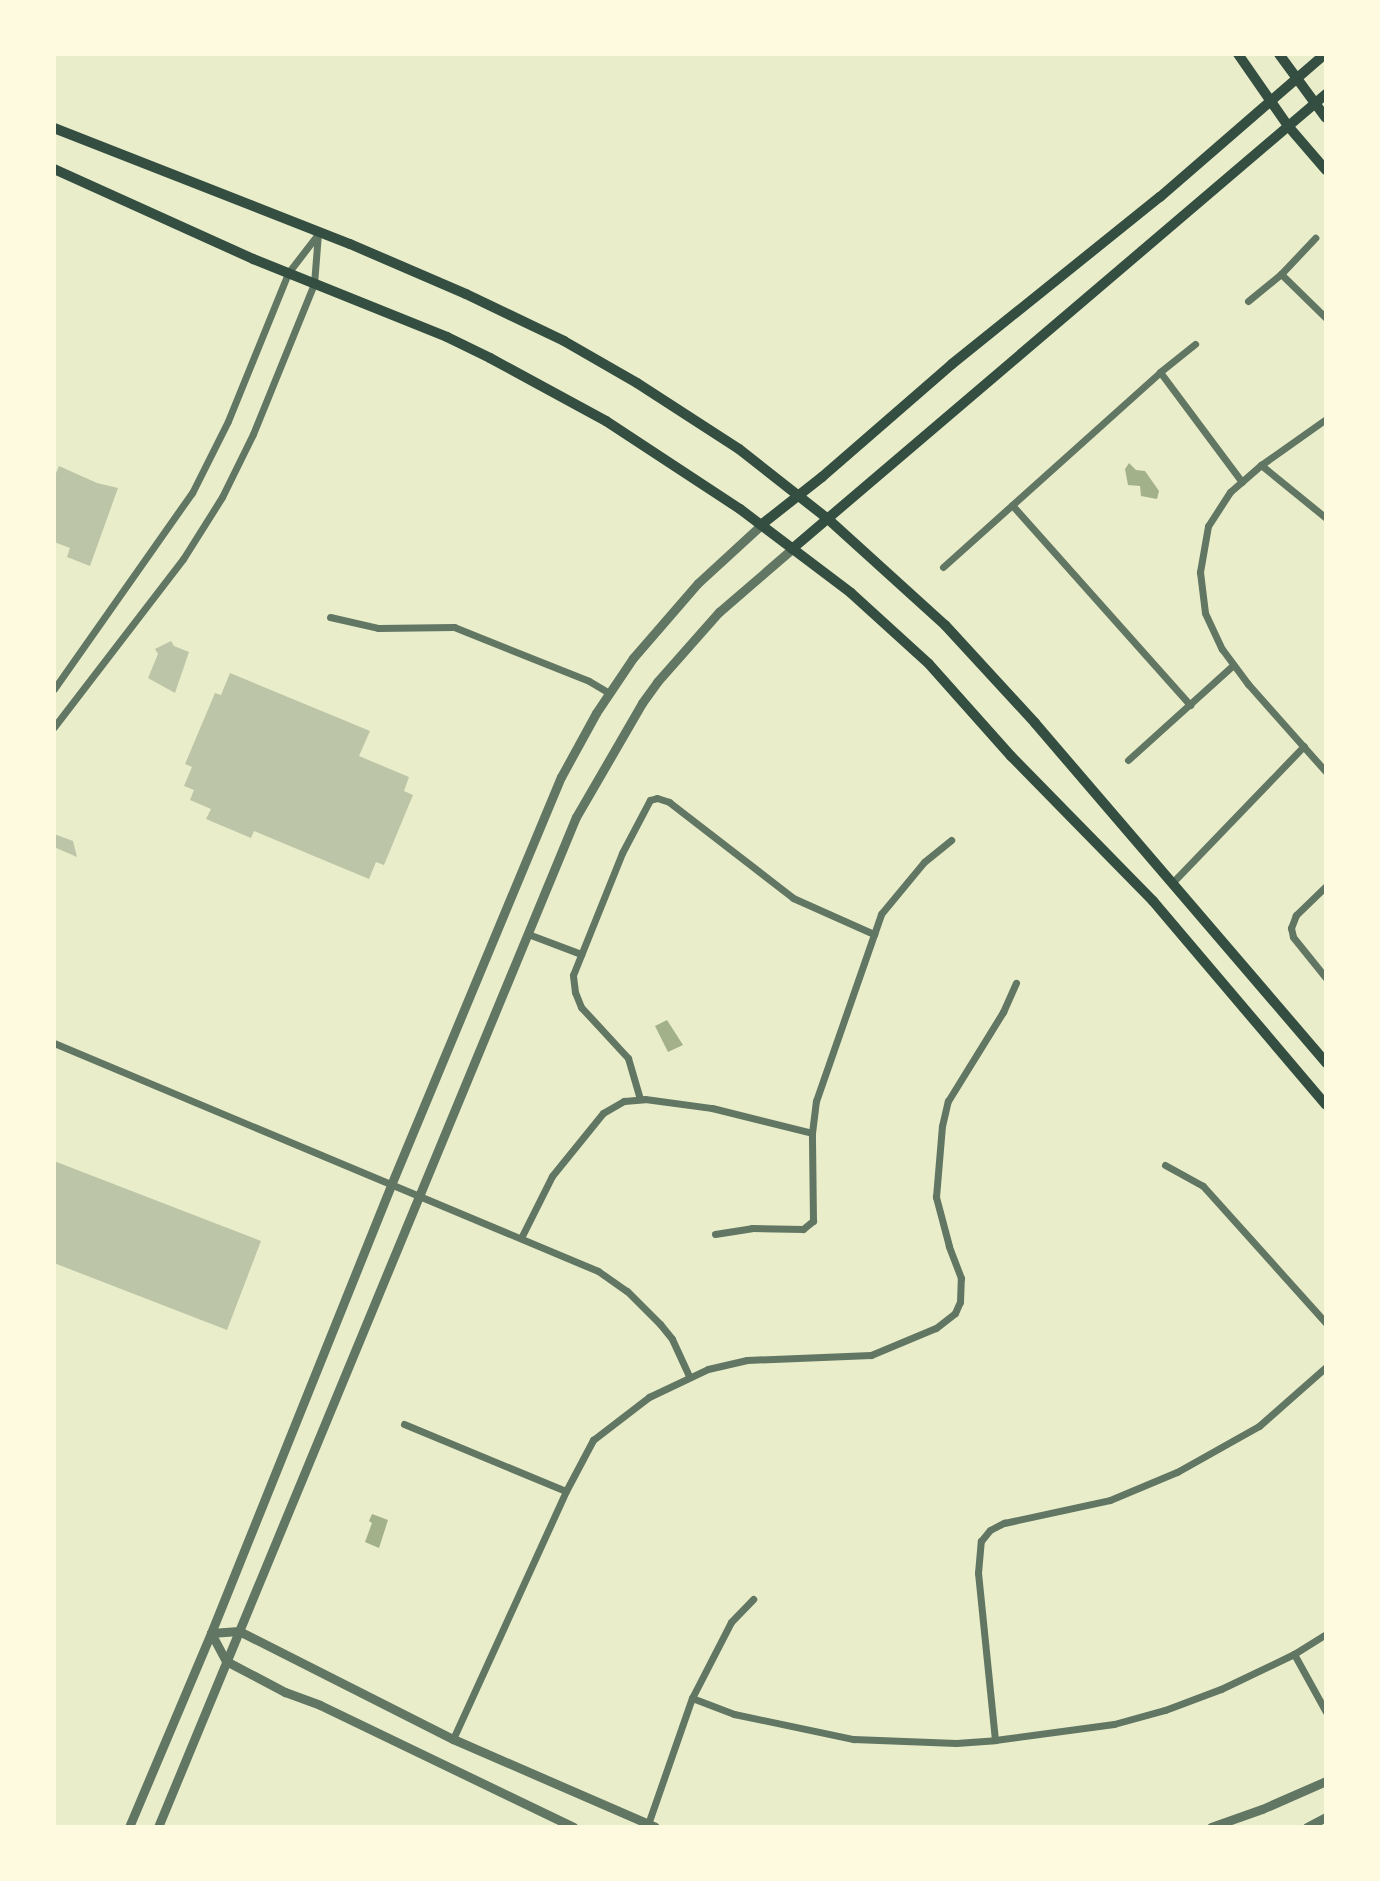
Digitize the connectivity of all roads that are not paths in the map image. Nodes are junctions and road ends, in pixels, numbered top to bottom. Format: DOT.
graph roads {
  1 [pos="1238,54"];
  2 [pos="1279,54"];
  3 [pos="1325,54"];
  4 [pos="1296,78"];
  5 [pos="1326,94"];
  6 [pos="1269,100"];
  7 [pos="1315,103"];
  8 [pos="1326,118"];
  9 [pos="1289,125"];
  10 [pos="54,128"];
  11 [pos="54,169"];
  12 [pos="1326,170"];
  13 [pos="318,233"];
  14 [pos="1315,238"];
  15 [pos="288,273"];
  16 [pos="1281,274"];
  17 [pos="314,284"];
  18 [pos="1248,301"];
  19 [pos="1326,318"];
  20 [pos="1195,344"];
  21 [pos="1160,372"];
  22 [pos="1326,419"];
  23 [pos="1261,465"];
  24 [pos="1242,482"];
  25 [pos="799,495"];
  26 [pos="1012,505"];
  27 [pos="1326,518"];
  28 [pos="828,519"];
  29 [pos="761,525"];
  30 [pos="792,548"];
  31 [pos="943,567"];
  32 [pos="330,617"];
  33 [pos="1233,665"];
  34 [pos="54,689"];
  35 [pos="608,693"];
  36 [pos="1190,705"];
  37 [pos="54,727"];
  38 [pos="1304,746"];
  39 [pos="1128,760"];
  40 [pos="1326,772"];
  41 [pos="951,839"];
  42 [pos="1172,883"];
  43 [pos="1326,886"];
  44 [pos="528,934"];
  45 [pos="874,934"];
  46 [pos="581,954"];
  47 [pos="1326,978"];
  48 [pos="1016,983"];
  49 [pos="54,1043"];
  50 [pos="1326,1063"];
  51 [pos="640,1099"];
  52 [pos="1326,1105"];
  53 [pos="812,1133"];
  54 [pos="1165,1165"];
  55 [pos="391,1185"];
  56 [pos="418,1196"];
  57 [pos="715,1234"];
  58 [pos="521,1238"];
  59 [pos="1326,1323"];
  60 [pos="1326,1367"];
  61 [pos="689,1376"];
  62 [pos="404,1424"];
  63 [pos="566,1491"];
  64 [pos="753,1599"];
  65 [pos="239,1631"];
  66 [pos="211,1633"];
  67 [pos="1326,1634"];
  68 [pos="1294,1654"];
  69 [pos="226,1661"];
  70 [pos="692,1698"];
  71 [pos="1326,1712"];
  72 [pos="453,1739"];
  73 [pos="995,1740"];
  74 [pos="1326,1781"];
  75 [pos="1326,1818"];
  76 [pos="650,1826"];
  77 [pos="129,1827"];
  78 [pos="158,1827"];
  79 [pos="573,1827"];
  80 [pos="1211,1827"];
  81 [pos="1307,1827"];
  1 -- 6 [label="main road"];
  2 -- 4 [label="main road"];
  3 -- 4 [label="main road"];
  4 -- 6 [label="main road"];
  4 -- 7 [label="main road"];
  5 -- 7 [label="main road"];
  6 -- 9 [label="main road"];
  6 -- 25 [label="main road"];
  7 -- 8 [label="main road"];
  7 -- 9 [label="main road"];
  9 -- 12 [label="main road"];
  9 -- 28 [label="main road"];
  10 -- 13 [label="main road"];
  11 -- 15 [label="main road"];
  13 -- 15 [label="street"];
  13 -- 17 [label="street"];
  13 -- 25 [label="main road"];
  14 -- 16 [label="street"];
  15 -- 17 [label="main road"];
  15 -- 34 [label="street"];
  16 -- 18 [label="street"];
  16 -- 19 [label="street"];
  17 -- 29 [label="main road"];
  17 -- 37 [label="street"];
  20 -- 21 [label="street"];
  21 -- 24 [label="street"];
  21 -- 26 [label="street"];
  22 -- 23 [label="street"];
  23 -- 24 [label="street"];
  23 -- 27 [label="street"];
  24 -- 33 [label="street"];
  25 -- 28 [label="main road"];
  25 -- 29 [label="main road"];
  26 -- 31 [label="street"];
  26 -- 36 [label="street"];
  28 -- 30 [label="main road"];
  28 -- 42 [label="main road"];
  29 -- 30 [label="main road"];
  29 -- 35 [label="street"];
  30 -- 44 [label="street"];
  30 -- 52 [label="main road"];
  32 -- 35 [label="street"];
  33 -- 36 [label="street"];
  33 -- 38 [label="street"];
  35 -- 55 [label="street"];
  36 -- 39 [label="street"];
  38 -- 40 [label="street"];
  38 -- 42 [label="street"];
  41 -- 45 [label="street"];
  42 -- 50 [label="main road"];
  43 -- 47 [label="street"];
  44 -- 46 [label="street"];
  44 -- 56 [label="street"];
  45 -- 46 [label="street"];
  45 -- 53 [label="street"];
  46 -- 51 [label="street"];
  48 -- 61 [label="street"];
  49 -- 55 [label="street"];
  51 -- 53 [label="street"];
  51 -- 58 [label="street"];
  53 -- 57 [label="street"];
  54 -- 59 [label="street"];
  55 -- 56 [label="street"];
  55 -- 66 [label="street"];
  56 -- 58 [label="street"];
  56 -- 65 [label="street"];
  58 -- 61 [label="street"];
  60 -- 73 [label="street"];
  61 -- 63 [label="street"];
  62 -- 63 [label="street"];
  63 -- 72 [label="street"];
  64 -- 70 [label="street"];
  65 -- 66 [label="street"];
  65 -- 69 [label="street"];
  65 -- 72 [label="street"];
  66 -- 69 [label="street"];
  66 -- 77 [label="street"];
  67 -- 68 [label="street"];
  68 -- 71 [label="street"];
  68 -- 73 [label="street"];
  69 -- 78 [label="street"];
  69 -- 79 [label="street"];
  70 -- 73 [label="street"];
  70 -- 76 [label="street"];
  72 -- 76 [label="street"];
  74 -- 80 [label="street"];
  75 -- 81 [label="street"];
}
